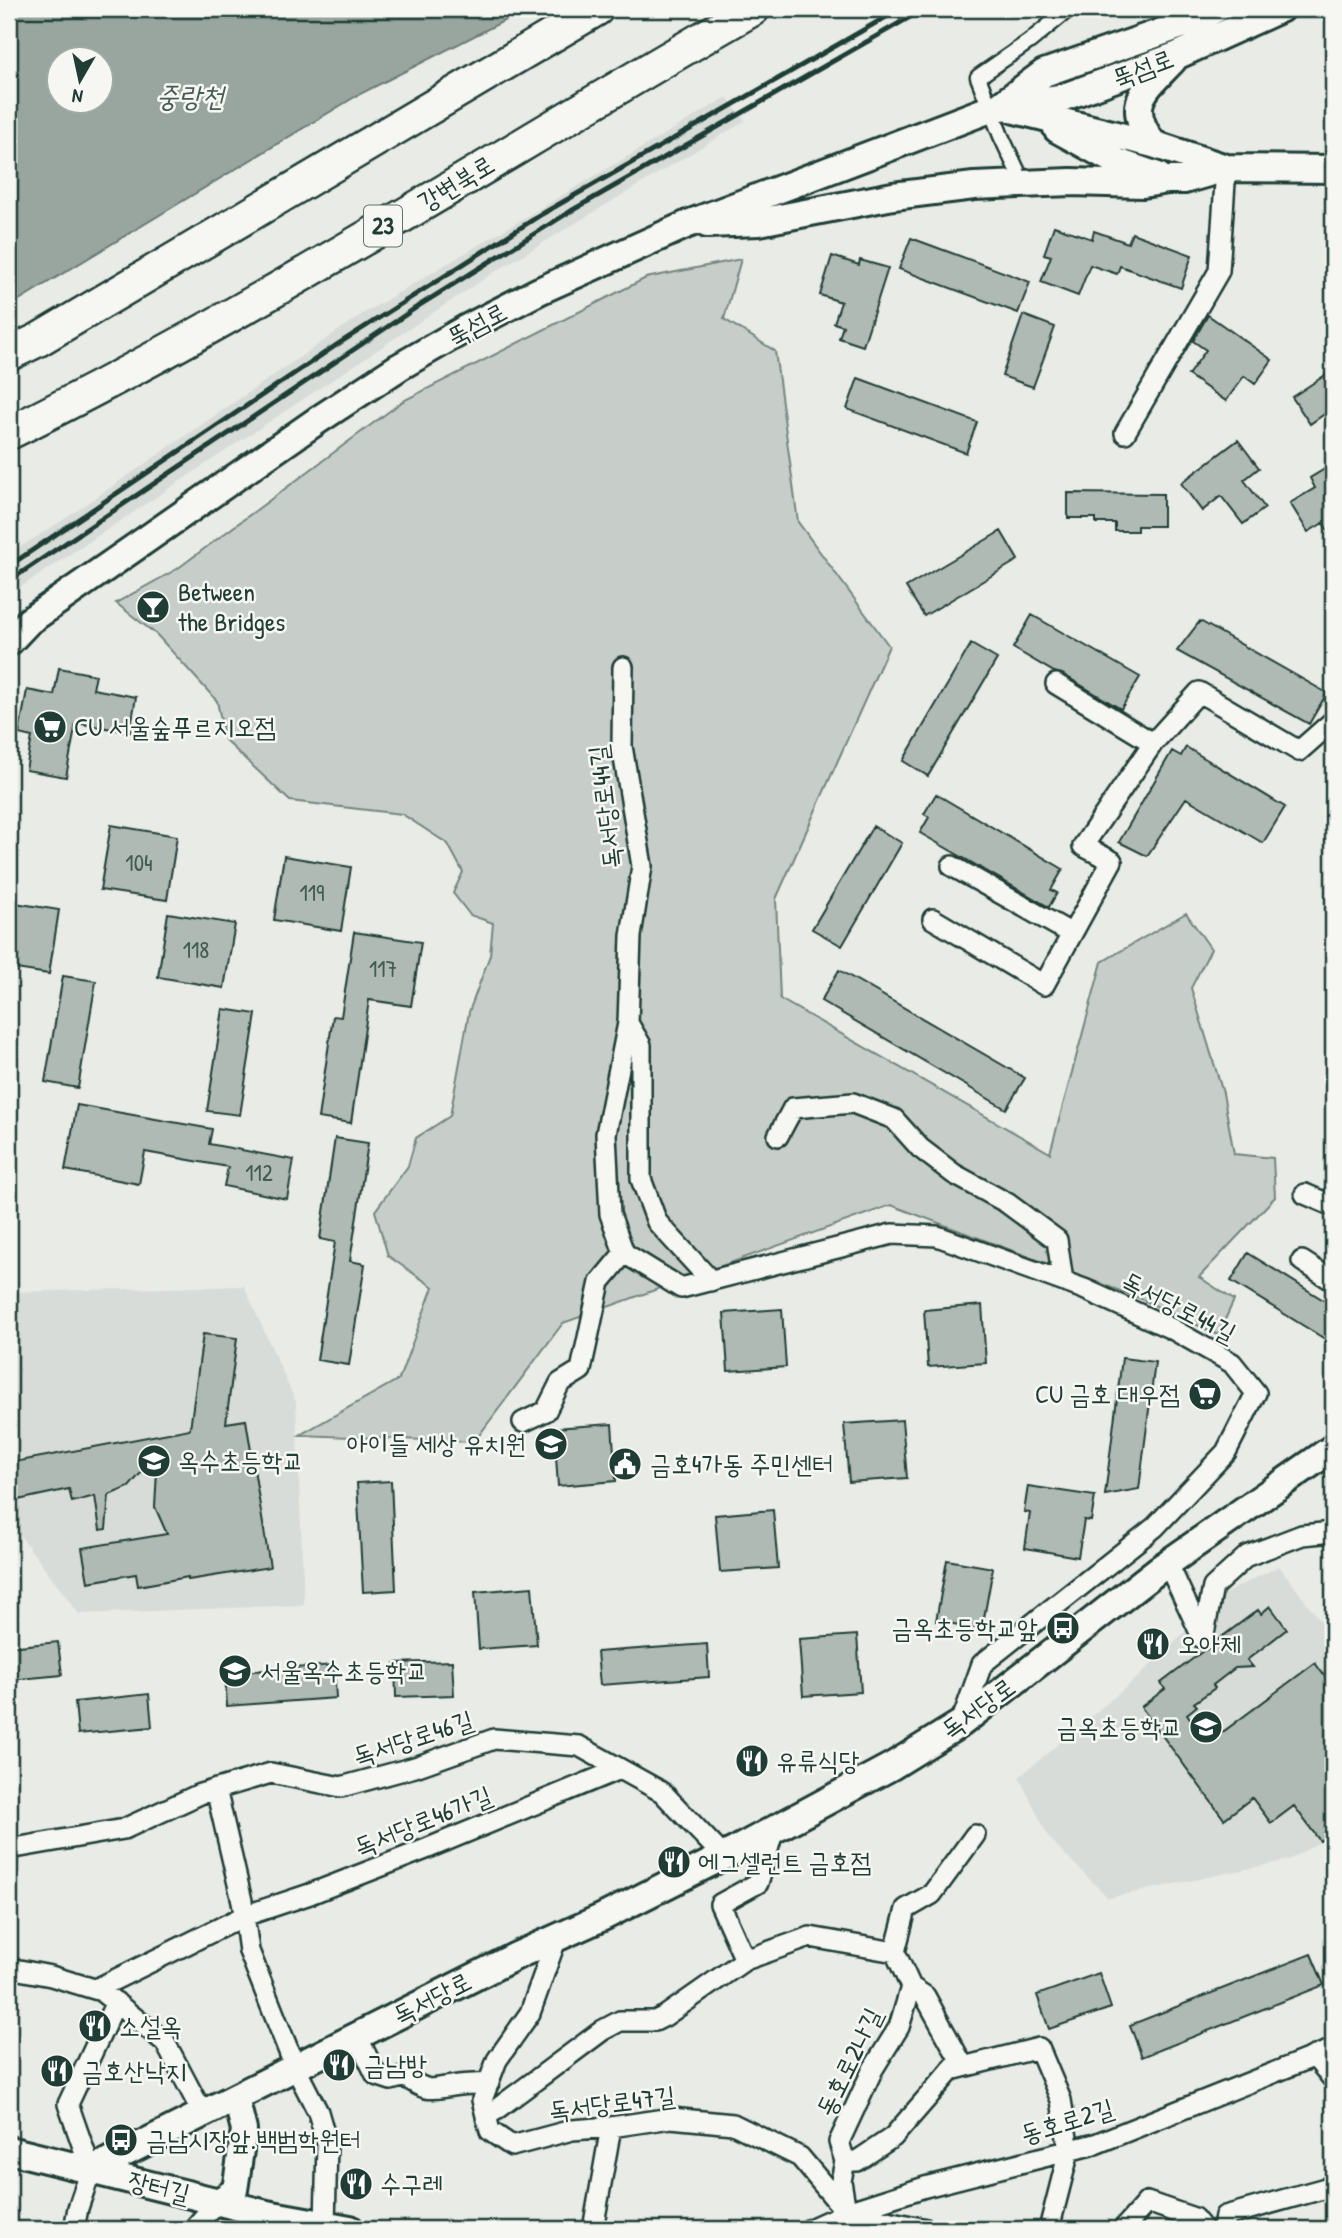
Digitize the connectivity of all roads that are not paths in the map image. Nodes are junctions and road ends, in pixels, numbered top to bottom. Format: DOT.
graph roads {
  1 [pos="597,9"];
  2 [pos="752,9"];
  3 [pos="1069,9"];
  4 [pos="1216,9"];
  5 [pos="1280,9"];
  6 [pos="1176,56"];
  7 [pos="995,108"];
  8 [pos="1153,144"];
  9 [pos="1226,168"];
  10 [pos="1333,169"];
  11 [pos="1168,180"];
  12 [pos="1019,184"];
  13 [pos="688,224"];
  14 [pos="9,354"];
  15 [pos="9,433"];
  16 [pos="1125,433"];
  17 [pos="19,626"];
  18 [pos="9,642"];
  19 [pos="9,660"];
  20 [pos="623,667"];
  21 [pos="1056,684"];
  22 [pos="1333,721"];
  23 [pos="1153,743"];
  24 [pos="952,866"];
  25 [pos="933,919"];
  26 [pos="1072,934"];
  27 [pos="628,1023"];
  28 [pos="778,1136"];
  29 [pos="1305,1194"];
  30 [pos="1333,1206"];
  31 [pos="624,1253"];
  32 [pos="1302,1261"];
  33 [pos="711,1281"];
  34 [pos="1063,1281"];
  35 [pos="1333,1281"];
  36 [pos="523,1422"];
  37 [pos="1333,1448"];
  38 [pos="1333,1532"];
  39 [pos="1168,1564"];
  40 [pos="960,1724"];
  41 [pos="620,1769"];
  42 [pos="216,1789"];
  43 [pos="774,1829"];
  44 [pos="975,1835"];
  45 [pos="9,1849"];
  46 [pos="723,1856"];
  47 [pos="244,1916"];
  48 [pos="557,1937"];
  49 [pos="895,1952"];
  50 [pos="745,1961"];
  51 [pos="9,1968"];
  52 [pos="911,1987"];
  53 [pos="96,1989"];
  54 [pos="116,2002"];
  55 [pos="357,2036"];
  56 [pos="1333,2049"];
  57 [pos="1314,2056"];
  58 [pos="295,2067"];
  59 [pos="951,2070"];
  60 [pos="1333,2079"];
  61 [pos="488,2083"];
  62 [pos="236,2098"];
  63 [pos="203,2114"];
  64 [pos="486,2117"];
  65 [pos="611,2127"];
  66 [pos="9,2150"];
  67 [pos="1069,2151"];
  68 [pos="845,2161"];
  69 [pos="91,2170"];
  70 [pos="1333,2186"];
  71 [pos="218,2202"];
  72 [pos="846,2212"];
  73 [pos="338,2227"];
  74 [pos="74,2229"];
  75 [pos="196,2229"];
  76 [pos="593,2229"];
  77 [pos="810,2229"];
  78 [pos="926,2229"];
  79 [pos="1049,2229"];
  80 [pos="1123,2229"];
  81 [pos="1203,2229"];
  82 [pos="1223,2229"];
  1 -- 14 [label="highway"];
  2 -- 15 [label="highway, 강변북로 / 23"];
  3 -- 7 [label="street"];
  4 -- 7 [label="main road, 뚝섬로"];
  5 -- 6 [label="main road, 뚝섬로"];
  6 -- 7 [label="main road, 뚝섬로"];
  6 -- 8 [label="main road"];
  7 -- 8 [label="main road"];
  7 -- 11 [label="main road"];
  7 -- 12 [label="street"];
  7 -- 13 [label="main road, 뚝섬로"];
  8 -- 9 [label="main road"];
  9 -- 10 [label="main road"];
  9 -- 11 [label="main road"];
  9 -- 16 [label="street"];
  11 -- 12 [label="main road"];
  12 -- 13 [label="main road"];
  13 -- 17 [label="main road, 뚝섬로"];
  17 -- 18 [label="main road, 뚝섬로"];
  17 -- 19 [label="main road"];
  20 -- 27 [label="street, 독서당로44길"];
  21 -- 23 [label="street"];
  22 -- 23 [label="street"];
  23 -- 26 [label="street"];
  24 -- 26 [label="street"];
  25 -- 26 [label="street"];
  27 -- 31 [label="street, 독서당로44길"];
  27 -- 33 [label="street, 독서당로44길"];
  28 -- 34 [label="street"];
  29 -- 30 [label="street"];
  31 -- 33 [label="street, 독서당로44길"];
  31 -- 36 [label="street"];
  32 -- 35 [label="street"];
  33 -- 34 [label="street, 독서당로44길"];
  34 -- 40 [label="street, 독서당로44길"];
  37 -- 39 [label="main road, 독서당로"];
  38 -- 39 [label="street"];
  39 -- 40 [label="main road, 독서당로"];
  40 -- 43 [label="main road, 독서당로"];
  41 -- 42 [label="street, 독서당로46길"];
  41 -- 46 [label="street, 독서당로46길"];
  41 -- 47 [label="street, 독서당로46가길"];
  42 -- 45 [label="street, 독서당로46길"];
  42 -- 47 [label="street"];
  43 -- 46 [label="main road, 독서당로"];
  43 -- 50 [label="street"];
  44 -- 49 [label="street"];
  46 -- 48 [label="main road, 독서당로"];
  47 -- 53 [label="street, 독서당로46가길"];
  47 -- 58 [label="street"];
  48 -- 55 [label="main road, 독서당로"];
  48 -- 61 [label="street"];
  49 -- 50 [label="street"];
  49 -- 52 [label="street, 동호로2나길"];
  50 -- 64 [label="street"];
  51 -- 53 [label="street"];
  52 -- 59 [label="street, 동호로2나길"];
  52 -- 68 [label="street, 동호로2나길"];
  53 -- 54 [label="street"];
  54 -- 63 [label="street"];
  54 -- 69 [label="street"];
  55 -- 58 [label="main road, 독서당로"];
  55 -- 61 [label="street"];
  56 -- 57 [label="street, 동호로2길"];
  57 -- 60 [label="street"];
  57 -- 67 [label="street, 동호로2길"];
  58 -- 62 [label="main road, 독서당로"];
  58 -- 73 [label="street"];
  59 -- 67 [label="street"];
  59 -- 68 [label="street"];
  61 -- 64 [label="street"];
  62 -- 63 [label="main road, 독서당로"];
  62 -- 71 [label="street"];
  63 -- 69 [label="main road, 독서당로"];
  64 -- 65 [label="street, 독서당로47길"];
  65 -- 72 [label="street, 독서당로47길"];
  65 -- 76 [label="street"];
  66 -- 69 [label="main road"];
  67 -- 72 [label="street, 동호로2길"];
  67 -- 79 [label="street"];
  68 -- 72 [label="street, 동호로2나길"];
  69 -- 71 [label="main road, 장터길"];
  69 -- 74 [label="street"];
  70 -- 82 [label="street"];
  71 -- 73 [label="main road, 장터길"];
  71 -- 75 [label="street"];
  72 -- 77 [label="street, 동호로2길"];
  72 -- 78 [label="street"];
  80 -- 81 [label="street"];
}
